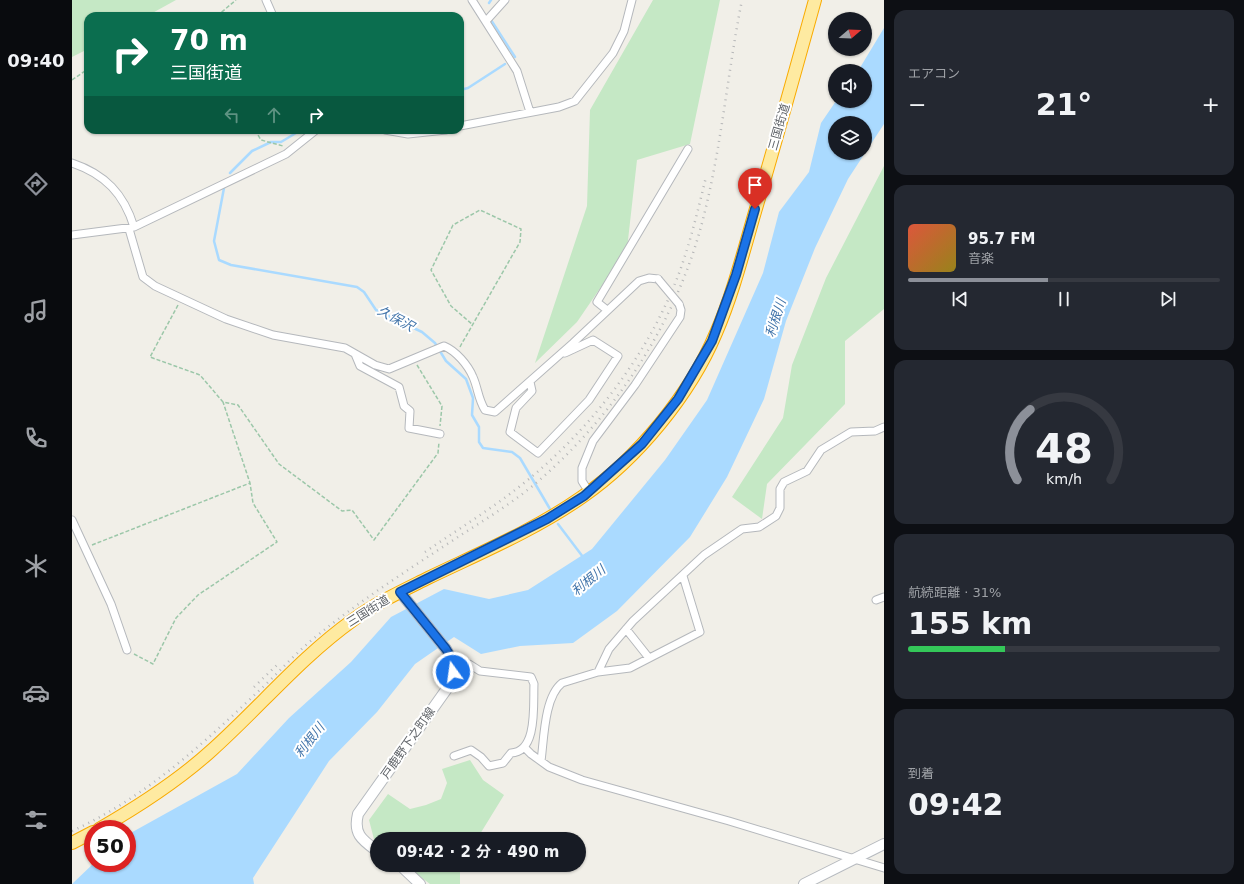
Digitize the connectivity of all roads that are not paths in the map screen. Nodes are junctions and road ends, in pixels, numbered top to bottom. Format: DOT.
graph roads {
  1 [pos="266,0"];
  2 [pos="472,0"];
  3 [pos="505,0"];
  4 [pos="632,0"];
  5 [pos="815,0"];
  6 [pos="271,12"];
  7 [pos="486,20"];
  8 [pos="530,112"];
  9 [pos="464,125"];
  10 [pos="311,134"];
  11 [pos="688,149"];
  12 [pos="72,163"];
  13 [pos="132,228"];
  14 [pos="72,235"];
  15 [pos="608,310"];
  16 [pos="356,354"];
  17 [pos="559,355"];
  18 [pos="530,382"];
  19 [pos="884,427"];
  20 [pos="440,434"];
  21 [pos="589,492"];
  22 [pos="72,520"];
  23 [pos="683,576"];
  24 [pos="884,596"];
  25 [pos="403,597"];
  26 [pos="876,600"];
  27 [pos="626,629"];
  28 [pos="127,650"];
  29 [pos="649,658"];
  30 [pos="452,659"];
  31 [pos="598,672"];
  32 [pos="525,748"];
  33 [pos="454,756"];
  34 [pos="541,762"];
  35 [pos="114,820"];
  36 [pos="84,837"];
  37 [pos="72,843"];
  38 [pos="884,844"];
  39 [pos="370,846"];
  40 [pos="854,860"];
  41 [pos="884,868"];
  42 [pos="407,872"];
  43 [pos="420,884"];
  44 [pos="804,884"];
  1 -- 6 [label="street"];
  2 -- 7 [label="street"];
  3 -- 7 [label="street"];
  4 -- 8 [label="street"];
  5 -- 21 [label="highway, 三国街道"];
  7 -- 8 [label="street"];
  8 -- 9 [label="street"];
  10 -- 13 [label="street"];
  11 -- 15 [label="street"];
  12 -- 13 [label="street"];
  13 -- 14 [label="street"];
  13 -- 16 [label="street"];
  15 -- 17 [label="street"];
  15 -- 21 [label="street, bridge"];
  16 -- 18 [label="street"];
  16 -- 20 [label="street"];
  17 -- 18 [label="street"];
  17 -- 18 [label="street"];
  19 -- 23 [label="street"];
  21 -- 25 [label="highway, 三国街道"];
  22 -- 28 [label="street"];
  23 -- 27 [label="street"];
  23 -- 29 [label="street"];
  24 -- 26 [label="street"];
  25 -- 30 [label="main road"];
  25 -- 35 [label="highway, 三国街道"];
  27 -- 29 [label="street"];
  27 -- 31 [label="street"];
  29 -- 31 [label="street"];
  30 -- 32 [label="street"];
  30 -- 39 [label="main road, 戸鹿野下之町線"];
  31 -- 34 [label="street"];
  32 -- 33 [label="street"];
  32 -- 34 [label="street"];
  34 -- 40 [label="street"];
  36 -- 37 [label="highway"];
  38 -- 40 [label="main road"];
  40 -- 41 [label="street"];
  40 -- 44 [label="main road"];
  42 -- 43 [label="main road"];
}
